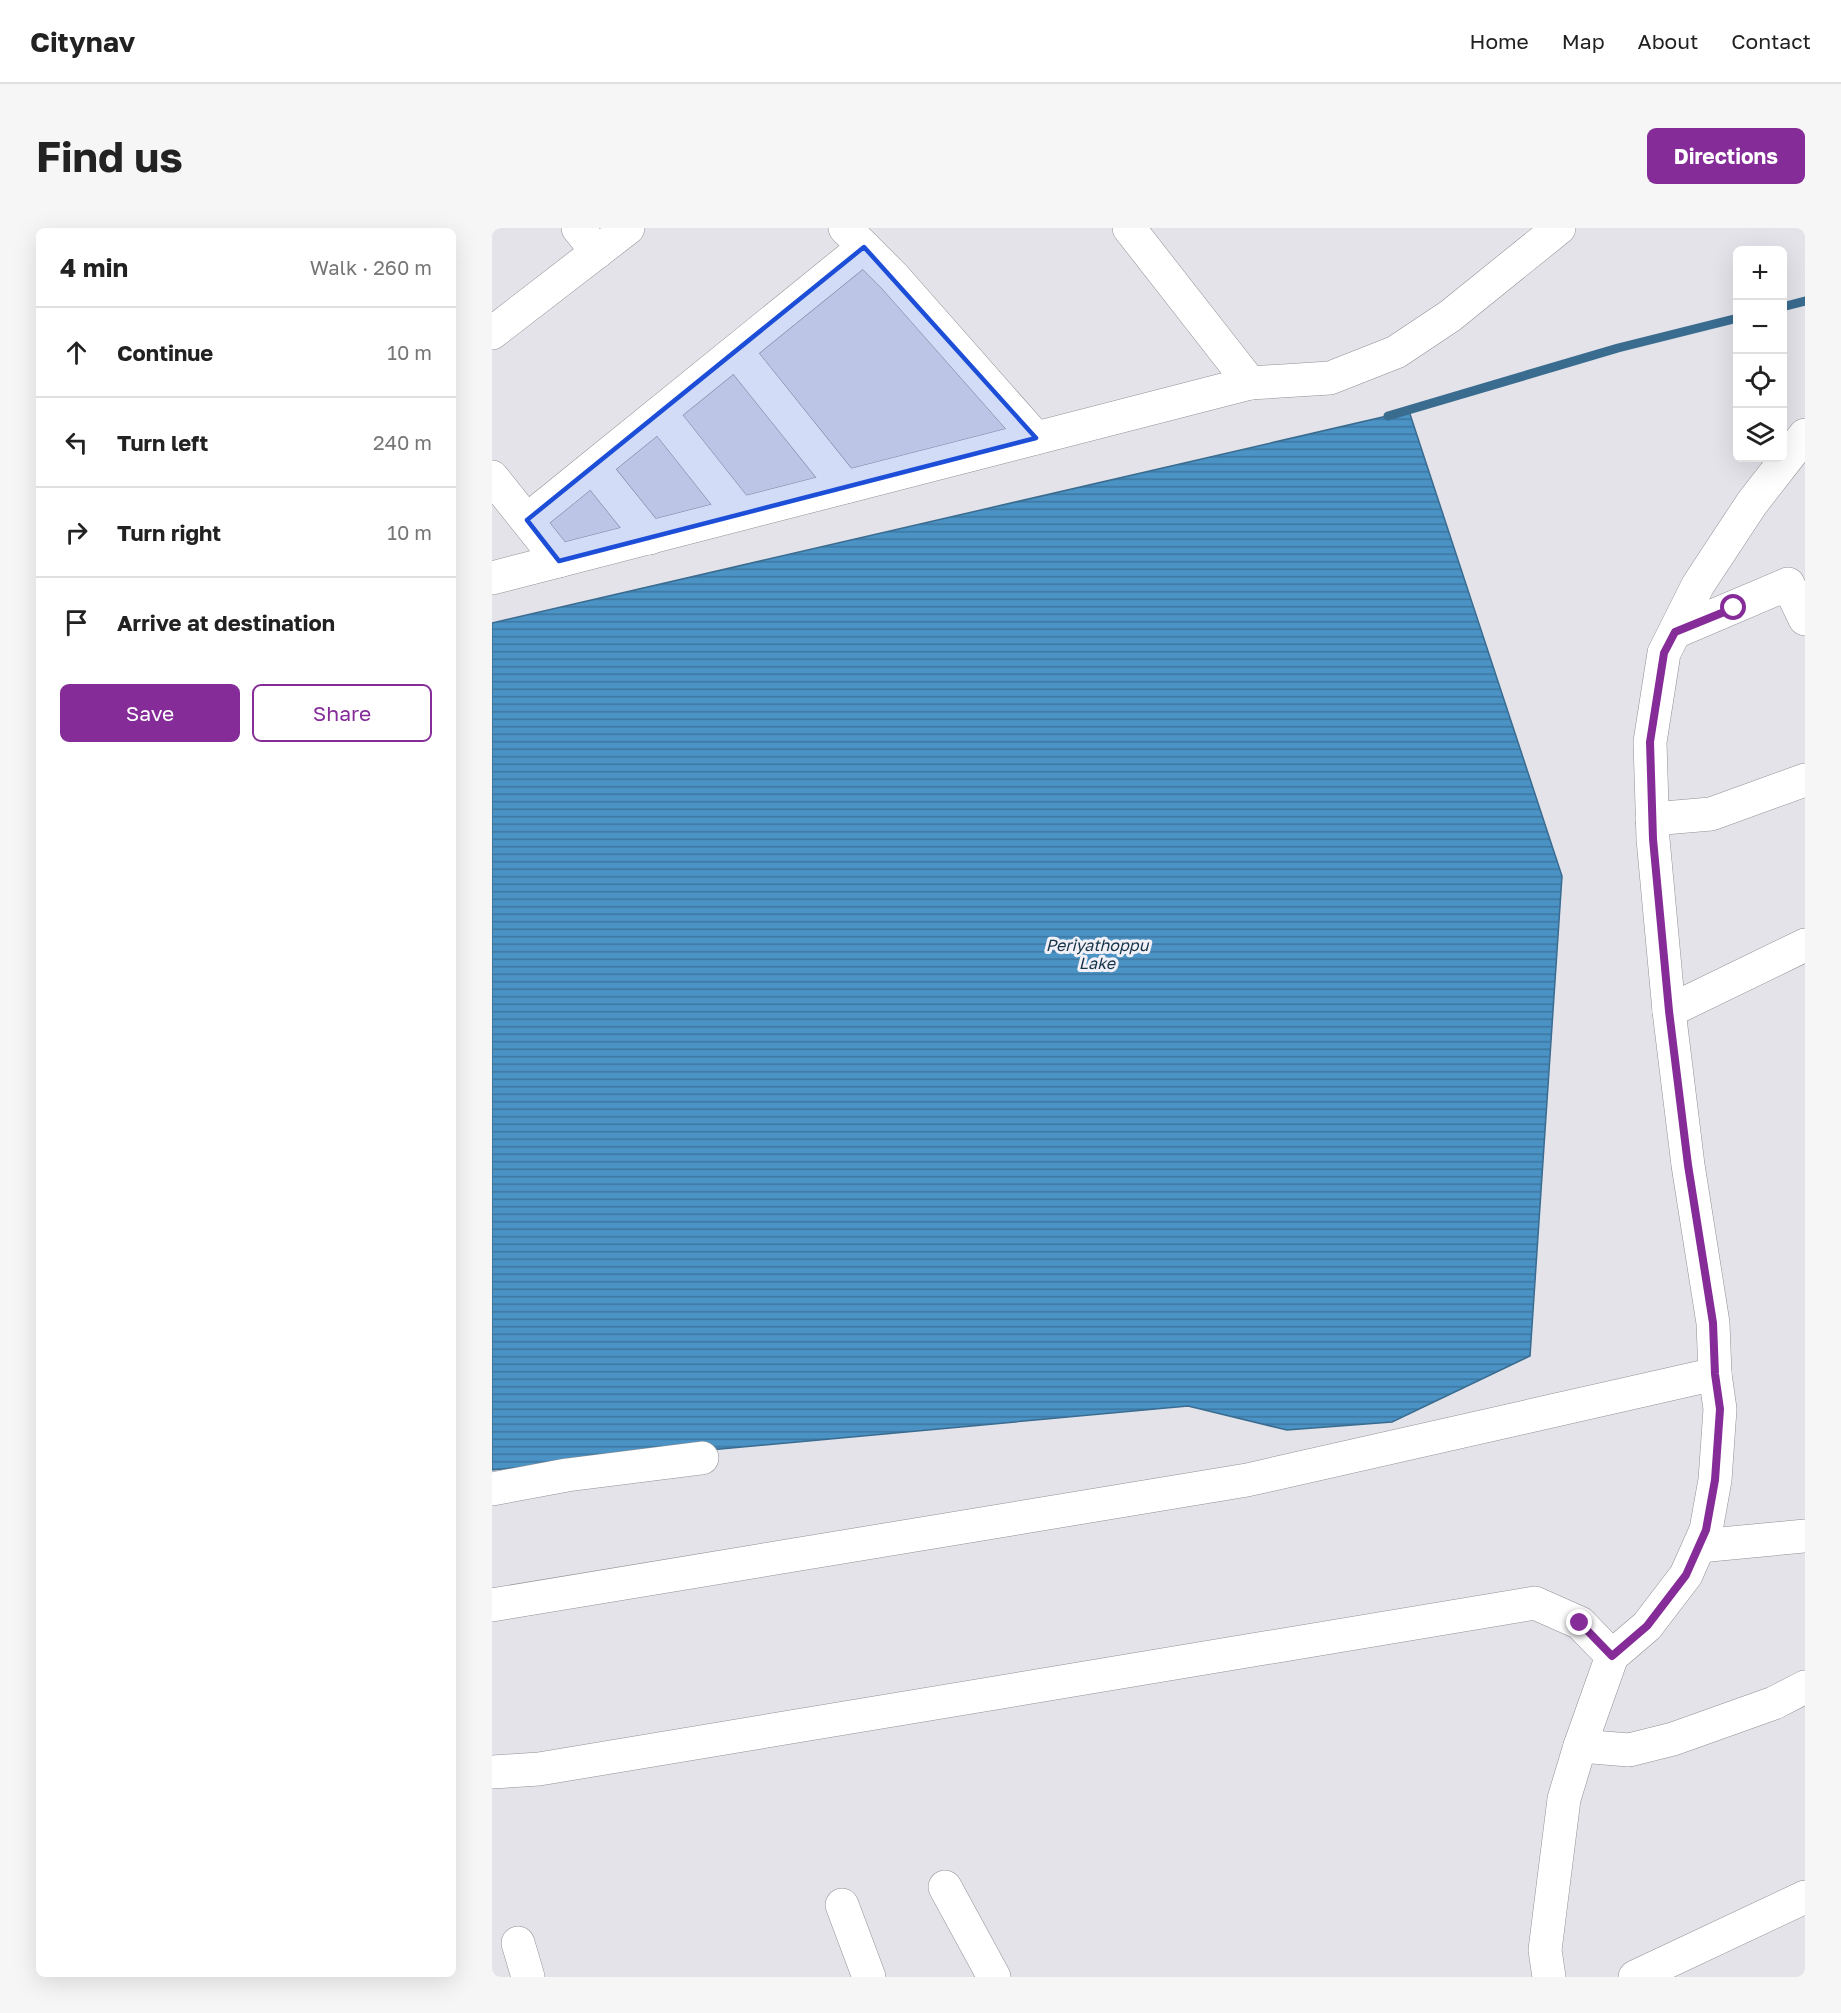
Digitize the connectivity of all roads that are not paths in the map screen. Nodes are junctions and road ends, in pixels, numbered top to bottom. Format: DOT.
graph roads {
  1 [pos="628,228"];
  2 [pos="1130,228"];
  3 [pos="1559,228"];
  4 [pos="855,238"];
  5 [pos="588,240"];
  6 [pos="492,333"];
  7 [pos="736,351"];
  8 [pos="1250,383"];
  9 [pos="660,412"];
  10 [pos="1805,435"];
  11 [pos="1036,438"];
  12 [pos="593,466"];
  13 [pos="492,477"];
  14 [pos="845,487"];
  15 [pos="740,514"];
  16 [pos="527,520"];
  17 [pos="650,538"];
  18 [pos="559,561"];
  19 [pos="492,578"];
  20 [pos="1797,580"];
  21 [pos="1805,619"];
  22 [pos="1675,632"];
  23 [pos="1805,780"];
  24 [pos="1652,819"];
  25 [pos="1805,945"];
  26 [pos="1669,1011"];
  27 [pos="1715,1374"];
  28 [pos="702,1458"];
  29 [pos="492,1489"];
  30 [pos="1805,1536"];
  31 [pos="1699,1546"];
  32 [pos="492,1605"];
  33 [pos="1612,1656"];
  34 [pos="1805,1687"];
  35 [pos="1580,1746"];
  36 [pos="492,1772"];
  37 [pos="945,1887"];
  38 [pos="1805,1897"];
  39 [pos="842,1905"];
  40 [pos="518,1943"];
  41 [pos="528,1977"];
  42 [pos="869,1977"];
  43 [pos="994,1977"];
  44 [pos="1549,1977"];
  45 [pos="1635,1977"];
  1 -- 5 [label="street"];
  2 -- 8 [label="street"];
  3 -- 8 [label="street"];
  4 -- 7 [label="street"];
  4 -- 11 [label="street"];
  5 -- 6 [label="street"];
  7 -- 9 [label="street"];
  7 -- 14 [label="street"];
  8 -- 11 [label="street"];
  9 -- 12 [label="street"];
  9 -- 15 [label="street"];
  10 -- 22 [label="street"];
  11 -- 14 [label="street"];
  12 -- 16 [label="street"];
  12 -- 17 [label="street"];
  13 -- 16 [label="street"];
  14 -- 15 [label="street"];
  15 -- 17 [label="street"];
  16 -- 18 [label="street"];
  17 -- 18 [label="street"];
  18 -- 19 [label="street"];
  20 -- 21 [label="street"];
  20 -- 22 [label="street"];
  22 -- 24 [label="street"];
  23 -- 24 [label="street"];
  24 -- 26 [label="street"];
  25 -- 26 [label="street"];
  26 -- 27 [label="street"];
  27 -- 31 [label="street"];
  27 -- 32 [label="street"];
  28 -- 29 [label="street"];
  30 -- 31 [label="street"];
  31 -- 33 [label="street"];
  33 -- 35 [label="street"];
  33 -- 36 [label="street"];
  34 -- 35 [label="street"];
  35 -- 44 [label="street"];
  37 -- 43 [label="street"];
  38 -- 45 [label="street"];
  39 -- 42 [label="street"];
  40 -- 41 [label="street"];
}
